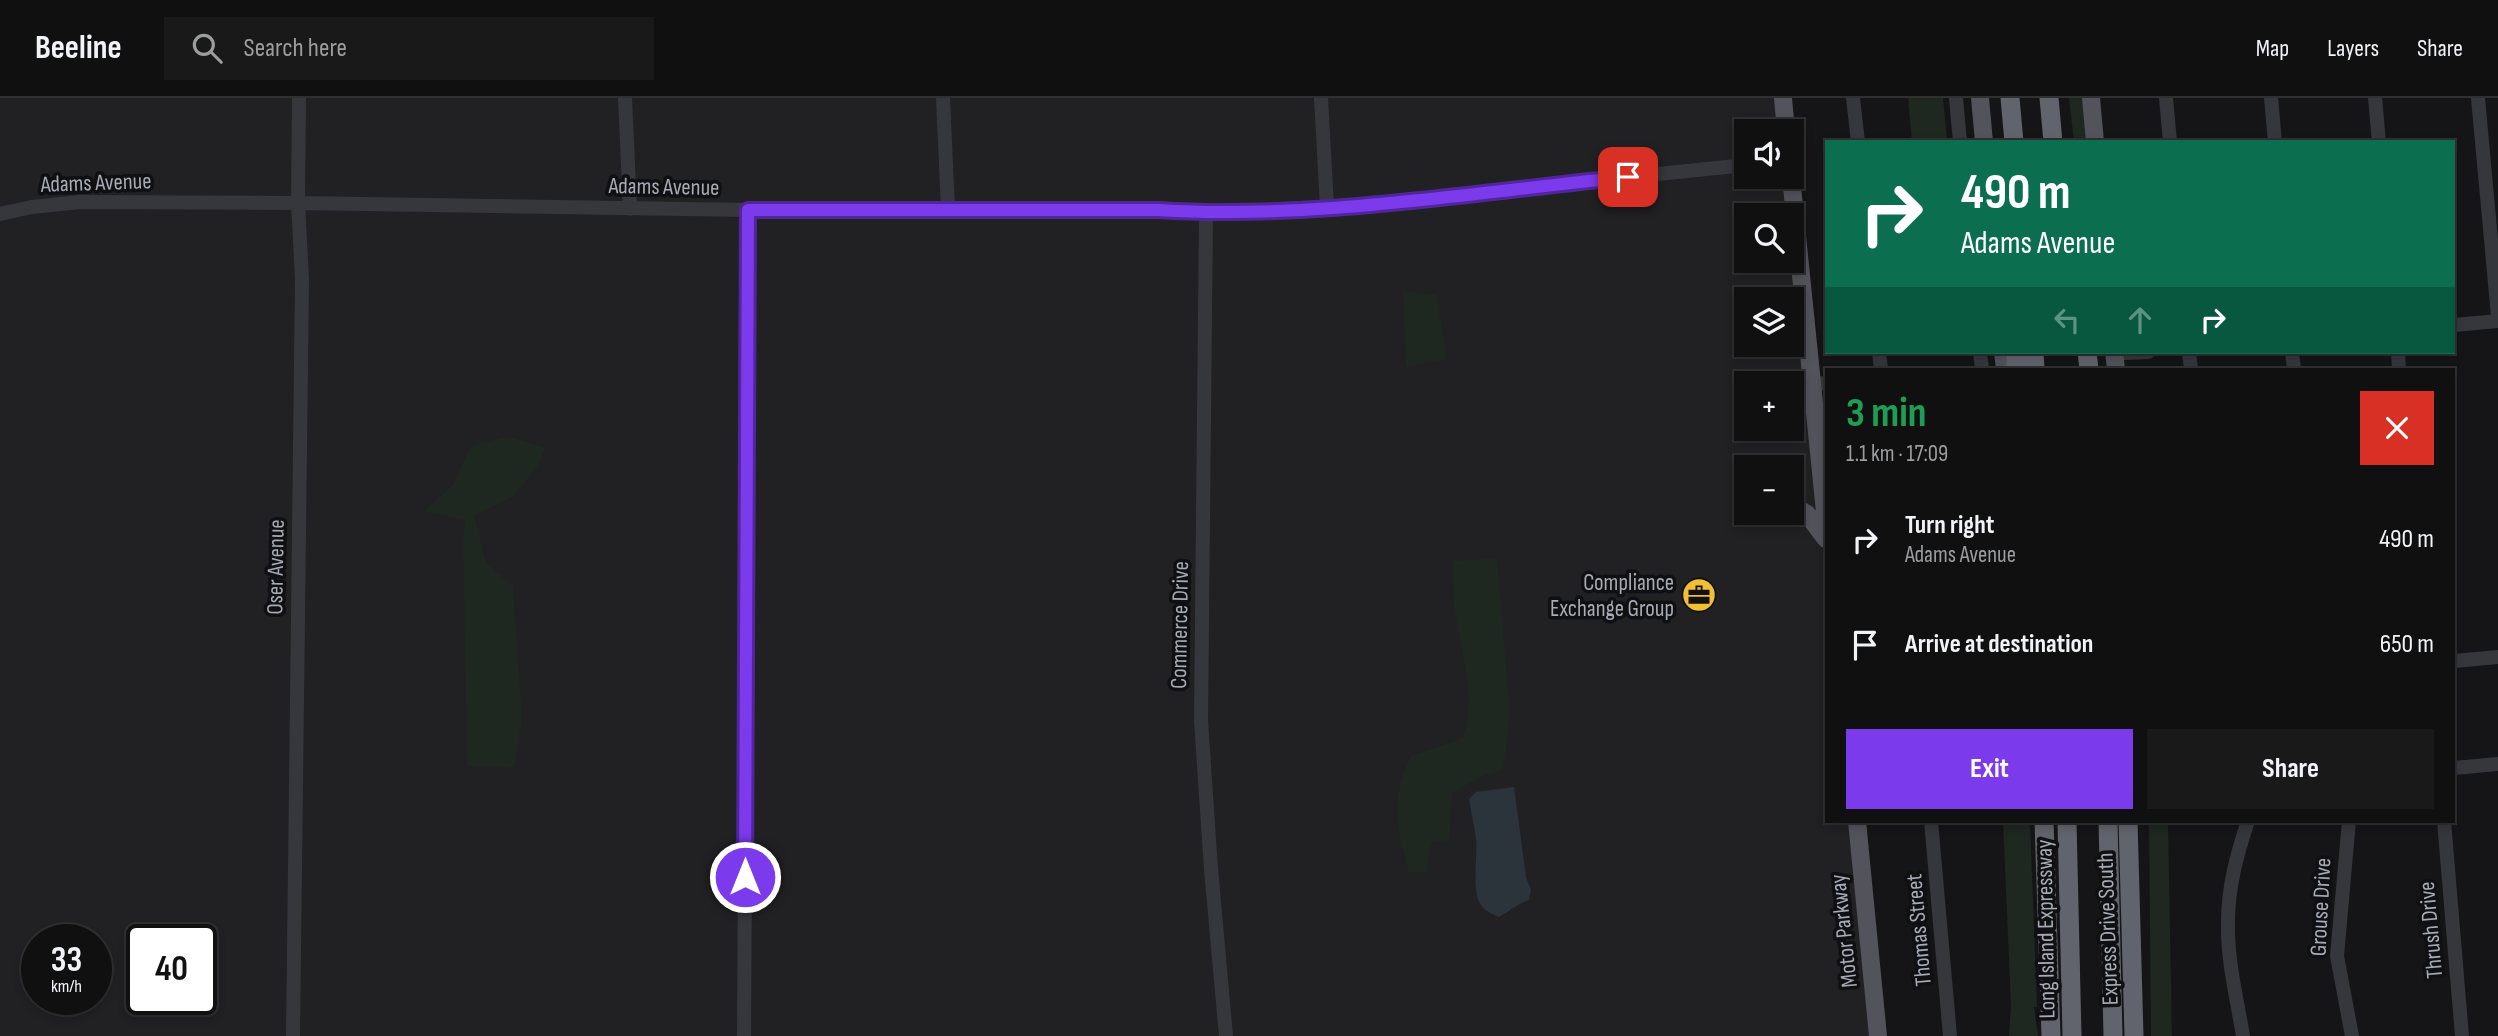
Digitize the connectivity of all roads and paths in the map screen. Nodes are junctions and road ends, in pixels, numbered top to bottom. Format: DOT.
graph roads {
  1 [pos="299,98"];
  2 [pos="625,98"];
  3 [pos="943,98"];
  4 [pos="1321,98"];
  5 [pos="1783,98"];
  6 [pos="1853,98"];
  7 [pos="1956,98"];
  8 [pos="1980,98"];
  9 [pos="2010,98"];
  10 [pos="2049,98"];
  11 [pos="2091,98"];
  12 [pos="2166,98"];
  13 [pos="2271,98"];
  14 [pos="2375,98"];
  15 [pos="2478,98"];
  16 [pos="1785,119"];
  17 [pos="1858,140"];
  18 [pos="1960,140"];
  19 [pos="1984,140"];
  20 [pos="2014,140"];
  21 [pos="2053,140"];
  22 [pos="2095,140"];
  23 [pos="2170,140"];
  24 [pos="2275,140"];
  25 [pos="2379,140"];
  26 [pos="1734,166"];
  27 [pos="1793,189"];
  28 [pos="298,203"];
  29 [pos="1327,207"];
  30 [pos="631,209"];
  31 [pos="748,210"];
  32 [pos="948,211"];
  33 [pos="1206,213"];
  34 [pos="0,215"];
  35 [pos="2498,318"];
  36 [pos="2455,325"];
  37 [pos="2138,354"];
  38 [pos="2118,358"];
  39 [pos="1820,383"];
  40 [pos="1825,489"];
  41 [pos="1804,512"];
  42 [pos="1825,538"];
  43 [pos="2498,657"];
  44 [pos="2455,661"];
  45 [pos="2498,764"];
  46 [pos="2455,768"];
  47 [pos="1857,823"];
  48 [pos="1931,823"];
  49 [pos="2044,823"];
  50 [pos="2067,823"];
  51 [pos="2108,823"];
  52 [pos="2127,823"];
  53 [pos="2247,823"];
  54 [pos="2349,823"];
  55 [pos="2444,823"];
  56 [pos="293,1036"];
  57 [pos="744,1036"];
  58 [pos="1226,1036"];
  59 [pos="1878,1036"];
  60 [pos="1950,1036"];
  61 [pos="2051,1036"];
  62 [pos="2072,1036"];
  63 [pos="2113,1036"];
  64 [pos="2134,1036"];
  65 [pos="2244,1036"];
  66 [pos="2352,1036"];
  67 [pos="2462,1036"];
  1 -- 28 [label="street, Oser Avenue"];
  2 -- 30 [label="street"];
  3 -- 32 [label="street"];
  4 -- 29 [label="street"];
  5 -- 16 [label="main road"];
  6 -- 17 [label="street"];
  7 -- 18 [label="street"];
  8 -- 19 [label="main road"];
  9 -- 20 [label="highway"];
  10 -- 21 [label="highway"];
  11 -- 22 [label="main road"];
  12 -- 23 [label="street"];
  13 -- 24 [label="street"];
  14 -- 25 [label="street"];
  15 -- 35 [label="street"];
  26 -- 29 [label="street, Adams Avenue"];
  27 -- 39 [label="main road"];
  28 -- 30 [label="street, Adams Avenue"];
  28 -- 34 [label="street, Adams Avenue"];
  28 -- 56 [label="street, Oser Avenue"];
  29 -- 33 [label="street, Adams Avenue"];
  30 -- 31 [label="street, Adams Avenue"];
  31 -- 32 [label="street, Adams Avenue"];
  31 -- 57 [label="street"];
  32 -- 33 [label="street, Adams Avenue"];
  33 -- 58 [label="street, Commerce Drive"];
  35 -- 36 [label="street"];
  37 -- 38 [label="street"];
  39 -- 40 [label="main road"];
  41 -- 42 [label="main road"];
  43 -- 44 [label="street"];
  45 -- 46 [label="street"];
  47 -- 59 [label="main road, Motor Parkway"];
  48 -- 60 [label="street, Thomas Street"];
  49 -- 61 [label="highway"];
  50 -- 62 [label="highway, Long Island Expressway"];
  51 -- 63 [label="highway"];
  52 -- 64 [label="highway, Express Drive South"];
  53 -- 65 [label="street"];
  54 -- 66 [label="street, Grouse Drive"];
  55 -- 67 [label="street, Thrush Drive"];
}
